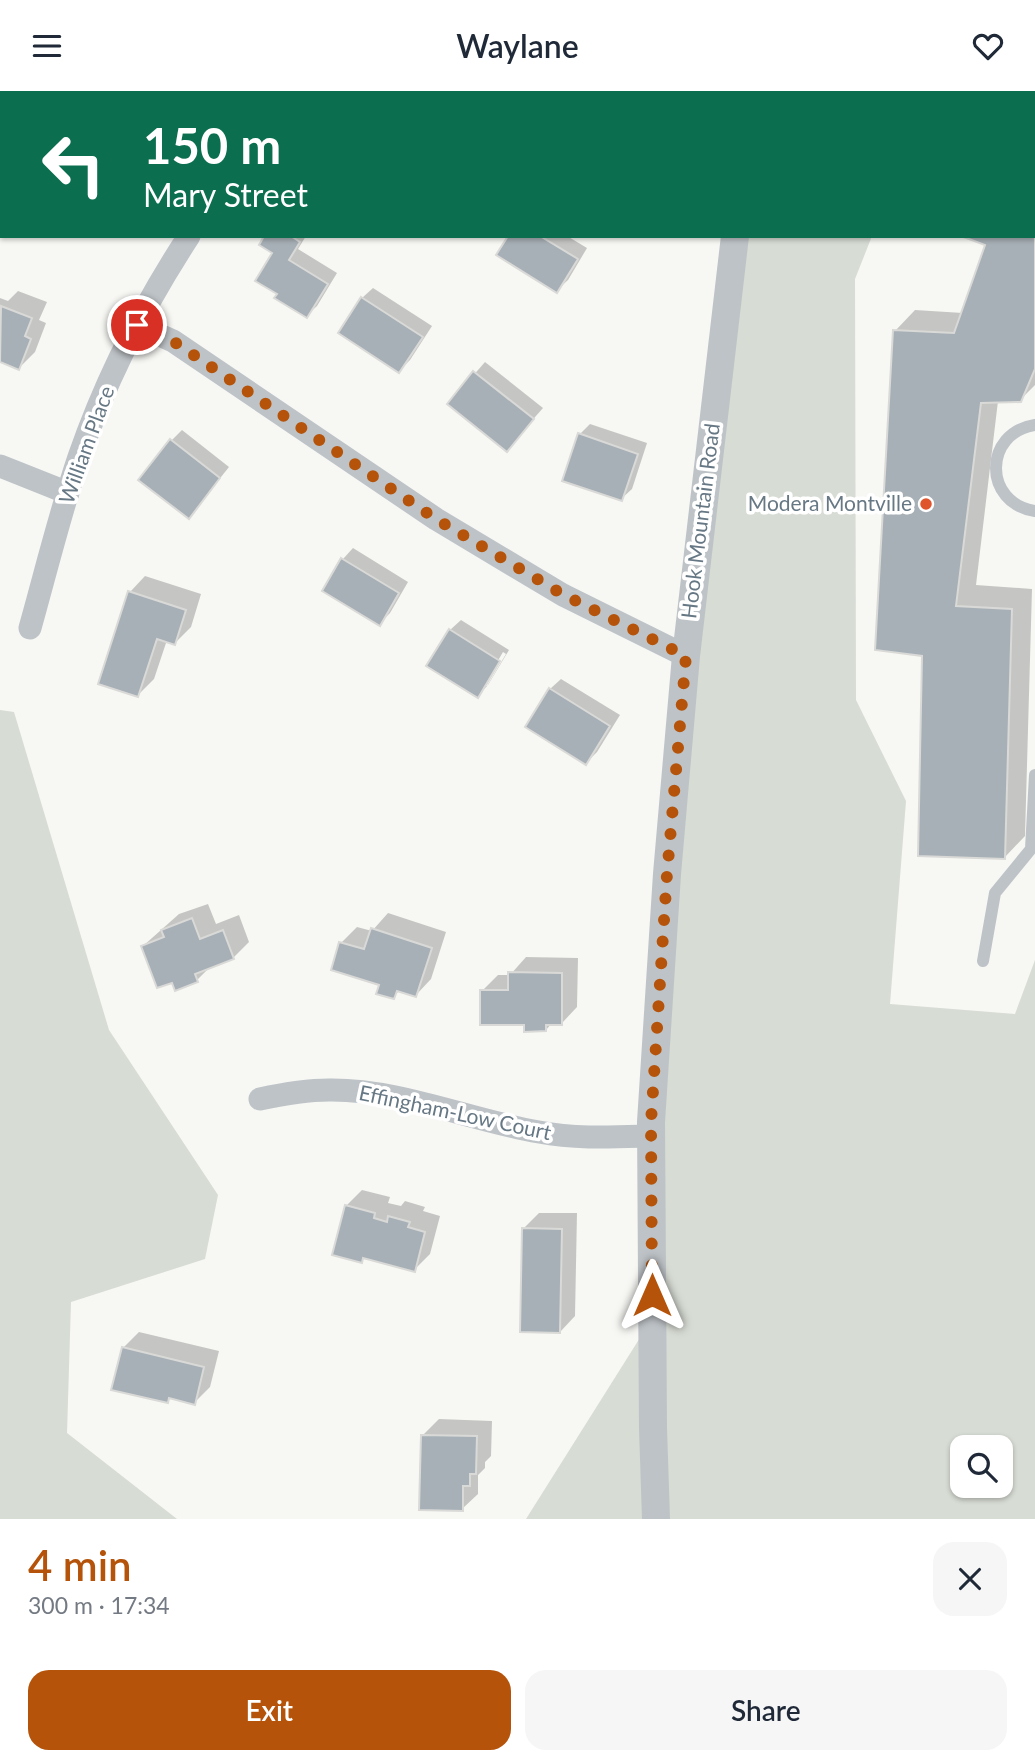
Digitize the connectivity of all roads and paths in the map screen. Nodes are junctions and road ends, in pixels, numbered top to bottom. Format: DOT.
graph roads {
  1 [pos="188,238"];
  2 [pos="735,238"];
  3 [pos="137,325"];
  4 [pos="1035,425"];
  5 [pos="0,466"];
  6 [pos="68,493"];
  7 [pos="1035,511"];
  8 [pos="30,628"];
  9 [pos="686,656"];
  10 [pos="1035,775"];
  11 [pos="983,961"];
  12 [pos="260,1099"];
  13 [pos="651,1136"];
  14 [pos="656,1519"];
  1 -- 3 [label="street, William Place"];
  2 -- 9 [label="street, Hook Mountain Road"];
  3 -- 6 [label="street, William Place"];
  3 -- 9 [label="street"];
  4 -- 7 [label="lane"];
  5 -- 6 [label="street"];
  6 -- 8 [label="street, William Place"];
  9 -- 13 [label="street, Hook Mountain Road"];
  10 -- 11 [label="lane"];
  12 -- 13 [label="street, Effingham-Low Court"];
  13 -- 14 [label="street, Hook Mountain Road"];
}
